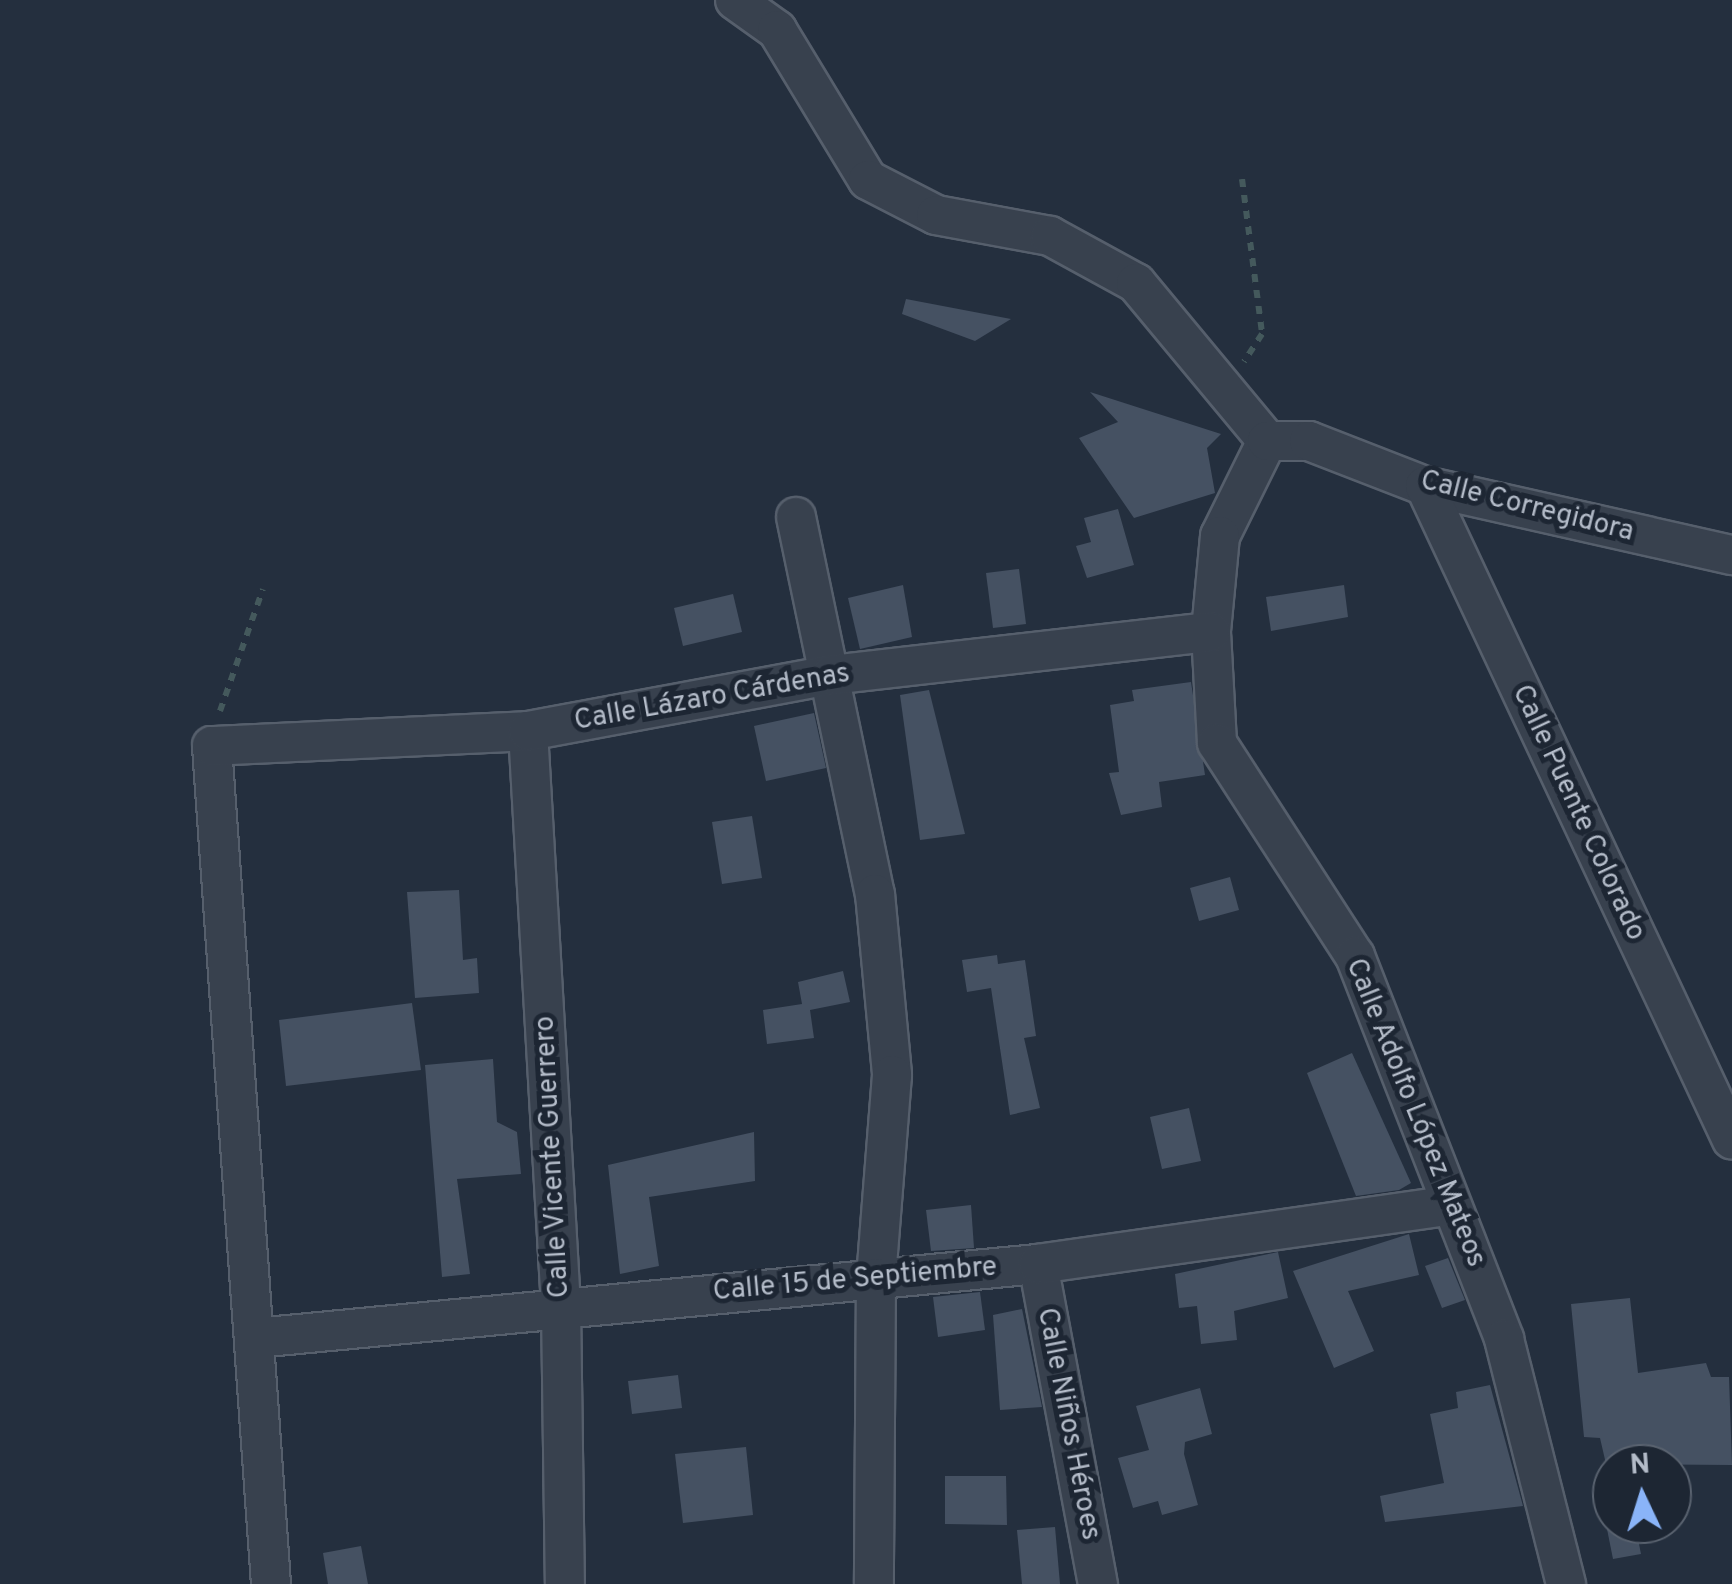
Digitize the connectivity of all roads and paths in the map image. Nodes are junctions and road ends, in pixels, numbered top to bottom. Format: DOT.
graph roads {
  1 [pos="735,0"];
  2 [pos="1242,179"];
  3 [pos="1224,392"];
  4 [pos="1266,441"];
  5 [pos="1424,486"];
  6 [pos="796,517"];
  7 [pos="1732,555"];
  8 [pos="263,589"];
  9 [pos="1211,632"];
  10 [pos="832,675"];
  11 [pos="528,731"];
  12 [pos="212,746"];
  13 [pos="1732,1140"];
  14 [pos="1451,1206"];
  15 [pos="1038,1264"];
  16 [pos="876,1278"];
  17 [pos="562,1306"];
  18 [pos="256,1338"];
  19 [pos="271,1584"];
  20 [pos="564,1584"];
  21 [pos="874,1584"];
  22 [pos="1098,1584"];
  23 [pos="1566,1584"];
  1 -- 3 [label="street"];
  2 -- 3 [label="path"];
  3 -- 4 [label="street"];
  4 -- 5 [label="street, Calle Corregidora"];
  4 -- 9 [label="street, Calle Adolfo López Mateos"];
  5 -- 7 [label="street, Calle Corregidora"];
  5 -- 13 [label="street, Calle Puente Colorado"];
  6 -- 10 [label="street"];
  8 -- 12 [label="path"];
  9 -- 10 [label="street, Calle Lázaro Cárdenas"];
  9 -- 14 [label="street, Calle Adolfo López Mateos"];
  10 -- 11 [label="street, Calle Lázaro Cárdenas"];
  10 -- 16 [label="street"];
  11 -- 12 [label="street, Calle Lázaro Cárdenas"];
  11 -- 17 [label="street, Calle Vicente Guerrero"];
  12 -- 18 [label="street"];
  14 -- 15 [label="street, Calle 15 de Septiembre"];
  14 -- 23 [label="street, Calle Adolfo López Mateos"];
  15 -- 16 [label="street, Calle 15 de Septiembre"];
  15 -- 22 [label="street, Calle Niños Héroes"];
  16 -- 17 [label="street, Calle 15 de Septiembre"];
  16 -- 21 [label="street"];
  17 -- 18 [label="street, Calle 15 de Septiembre"];
  17 -- 20 [label="street, Calle Vicente Guerrero"];
  18 -- 19 [label="street"];
}
